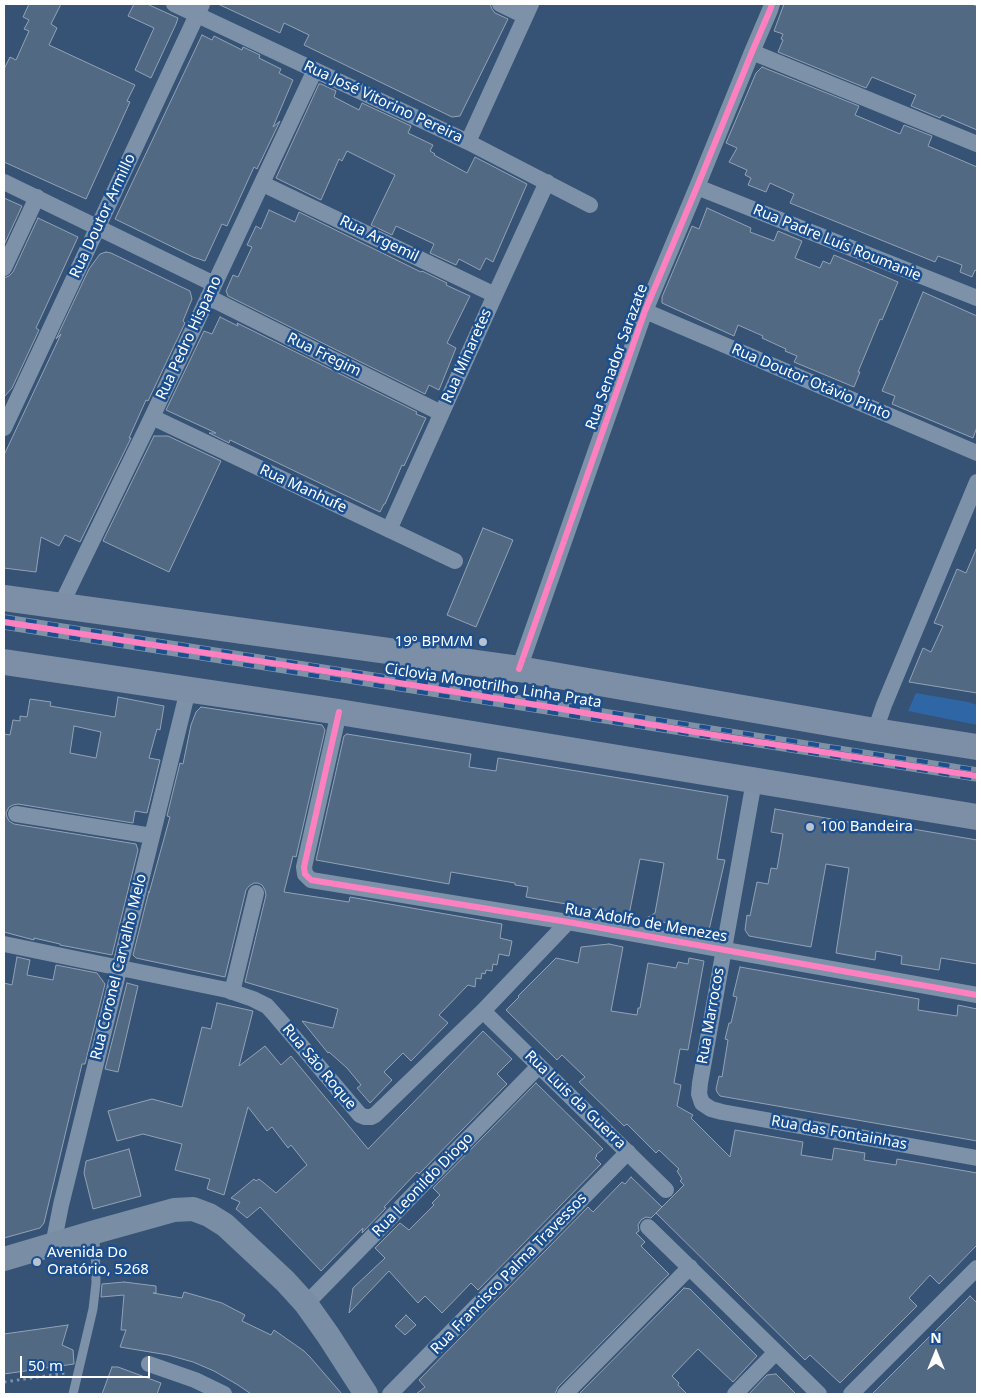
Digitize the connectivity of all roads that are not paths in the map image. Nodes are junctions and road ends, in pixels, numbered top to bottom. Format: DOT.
graph roads {
  1 [pos="174,4"];
  2 [pos="500,4"];
  3 [pos="772,4"];
  4 [pos="199,9"];
  5 [pos="528,10"];
  6 [pos="752,52"];
  7 [pos="315,70"];
  8 [pos="468,142"];
  9 [pos="977,144"];
  10 [pos="4,182"];
  11 [pos="548,182"];
  12 [pos="263,184"];
  13 [pos="698,187"];
  14 [pos="37,197"];
  15 [pos="590,205"];
  16 [pos="98,227"];
  17 [pos="4,268"];
  18 [pos="211,291"];
  19 [pos="495,295"];
  20 [pos="977,298"];
  21 [pos="645,311"];
  22 [pos="8,408"];
  23 [pos="441,413"];
  24 [pos="152,417"];
  25 [pos="4,428"];
  26 [pos="977,454"];
  27 [pos="977,482"];
  28 [pos="389,530"];
  29 [pos="455,561"];
  30 [pos="4,598"];
  31 [pos="61,605"];
  32 [pos="4,662"];
  33 [pos="519,669"];
  34 [pos="188,690"];
  35 [pos="339,712"];
  36 [pos="876,731"];
  37 [pos="977,747"];
  38 [pos="754,781"];
  39 [pos="16,814"];
  40 [pos="977,817"];
  41 [pos="152,836"];
  42 [pos="256,893"];
  43 [pos="568,922"];
  44 [pos="4,944"];
  45 [pos="723,949"];
  46 [pos="119,967"];
  47 [pos="232,992"];
  48 [pos="977,995"];
  49 [pos="483,1011"];
  50 [pos="539,1066"];
  51 [pos="702,1103"];
  52 [pos="628,1152"];
  53 [pos="977,1158"];
  54 [pos="666,1190"];
  55 [pos="648,1228"];
  56 [pos="95,1232"];
  57 [pos="53,1244"];
  58 [pos="4,1259"];
  59 [pos="690,1267"];
  60 [pos="977,1268"];
  61 [pos="306,1304"];
  62 [pos="776,1352"];
  63 [pos="149,1364"];
  64 [pos="192,1387"];
  65 [pos="73,1394"];
  66 [pos="224,1394"];
  67 [pos="366,1394"];
  68 [pos="390,1394"];
  69 [pos="565,1394"];
  70 [pos="735,1394"];
  71 [pos="819,1394"];
  72 [pos="851,1394"];
  1 -- 4 [label="street, Rua José Vitorino Pereira"];
  2 -- 5 [label="street"];
  3 -- 6 [label="street, Rua Senador Sarazate"];
  4 -- 7 [label="street, Rua José Vitorino Pereira"];
  4 -- 16 [label="street, Rua Doutor Armillo"];
  5 -- 8 [label="street"];
  6 -- 9 [label="street"];
  6 -- 13 [label="street, Rua Senador Sarazate"];
  7 -- 8 [label="street, Rua José Vitorino Pereira"];
  7 -- 12 [label="street, Rua Pedro Hispano"];
  8 -- 11 [label="street, Rua José Vitorino Pereira"];
  10 -- 14 [label="street, Rua Fregim"];
  11 -- 15 [label="street, Rua José Vitorino Pereira"];
  11 -- 19 [label="street, Rua Minaretes"];
  12 -- 18 [label="street, Rua Pedro Hispano"];
  12 -- 19 [label="street, Rua Argemil"];
  13 -- 20 [label="street, Rua Padre Luís Roumanie"];
  13 -- 21 [label="street, Rua Senador Sarazate"];
  14 -- 16 [label="street, Rua Fregim"];
  14 -- 17 [label="street"];
  16 -- 18 [label="street, Rua Fregim"];
  16 -- 22 [label="street, Rua Doutor Armillo"];
  18 -- 23 [label="street, Rua Fregim"];
  18 -- 24 [label="street, Rua Pedro Hispano"];
  19 -- 23 [label="street, Rua Minaretes"];
  21 -- 26 [label="street, Rua Doutor Otávio Pinto"];
  21 -- 33 [label="street, Rua Senador Sarazate"];
  22 -- 25 [label="street, Rua Doutor Armillo"];
  23 -- 28 [label="street, Rua Minaretes"];
  24 -- 28 [label="street, Rua Manhufe"];
  24 -- 31 [label="street, Rua Pedro Hispano"];
  27 -- 36 [label="street"];
  28 -- 29 [label="street, Rua Manhufe"];
  30 -- 31 [label="main road"];
  31 -- 33 [label="main road"];
  32 -- 34 [label="main road"];
  33 -- 36 [label="main road"];
  34 -- 35 [label="main road"];
  34 -- 41 [label="street, Rua Coronel Carvalho Melo"];
  35 -- 38 [label="main road"];
  35 -- 43 [label="street, Rua Adolfo de Menezes"];
  36 -- 37 [label="main road"];
  38 -- 40 [label="main road"];
  38 -- 45 [label="street, Rua Marrocos"];
  39 -- 41 [label="street"];
  41 -- 46 [label="street, Rua Coronel Carvalho Melo"];
  42 -- 47 [label="street"];
  43 -- 45 [label="street, Rua Adolfo de Menezes"];
  43 -- 49 [label="street, Rua São Roque"];
  44 -- 46 [label="street, Rua São Roque"];
  45 -- 48 [label="street, Rua Adolfo de Menezes"];
  45 -- 51 [label="street, Rua Marrocos"];
  46 -- 47 [label="street, Rua São Roque"];
  46 -- 57 [label="street, Rua Coronel Carvalho Melo"];
  47 -- 49 [label="street, Rua São Roque"];
  49 -- 50 [label="street, Rua Luis da Guerra"];
  50 -- 52 [label="street, Rua Luis da Guerra"];
  50 -- 61 [label="street, Rua Leonildo Diogo"];
  51 -- 53 [label="street, Rua das Fontainhas"];
  52 -- 54 [label="street, Rua Luis da Guerra"];
  52 -- 68 [label="street, Rua Francisco Palma Travessos"];
  55 -- 59 [label="street"];
  56 -- 57 [label="main road"];
  56 -- 61 [label="main road"];
  56 -- 65 [label="lane"];
  57 -- 58 [label="main road"];
  59 -- 62 [label="street"];
  59 -- 69 [label="street"];
  60 -- 72 [label="street"];
  61 -- 67 [label="main road"];
  62 -- 70 [label="street"];
  62 -- 71 [label="street"];
  63 -- 64 [label="street"];
  64 -- 66 [label="street"];
}
